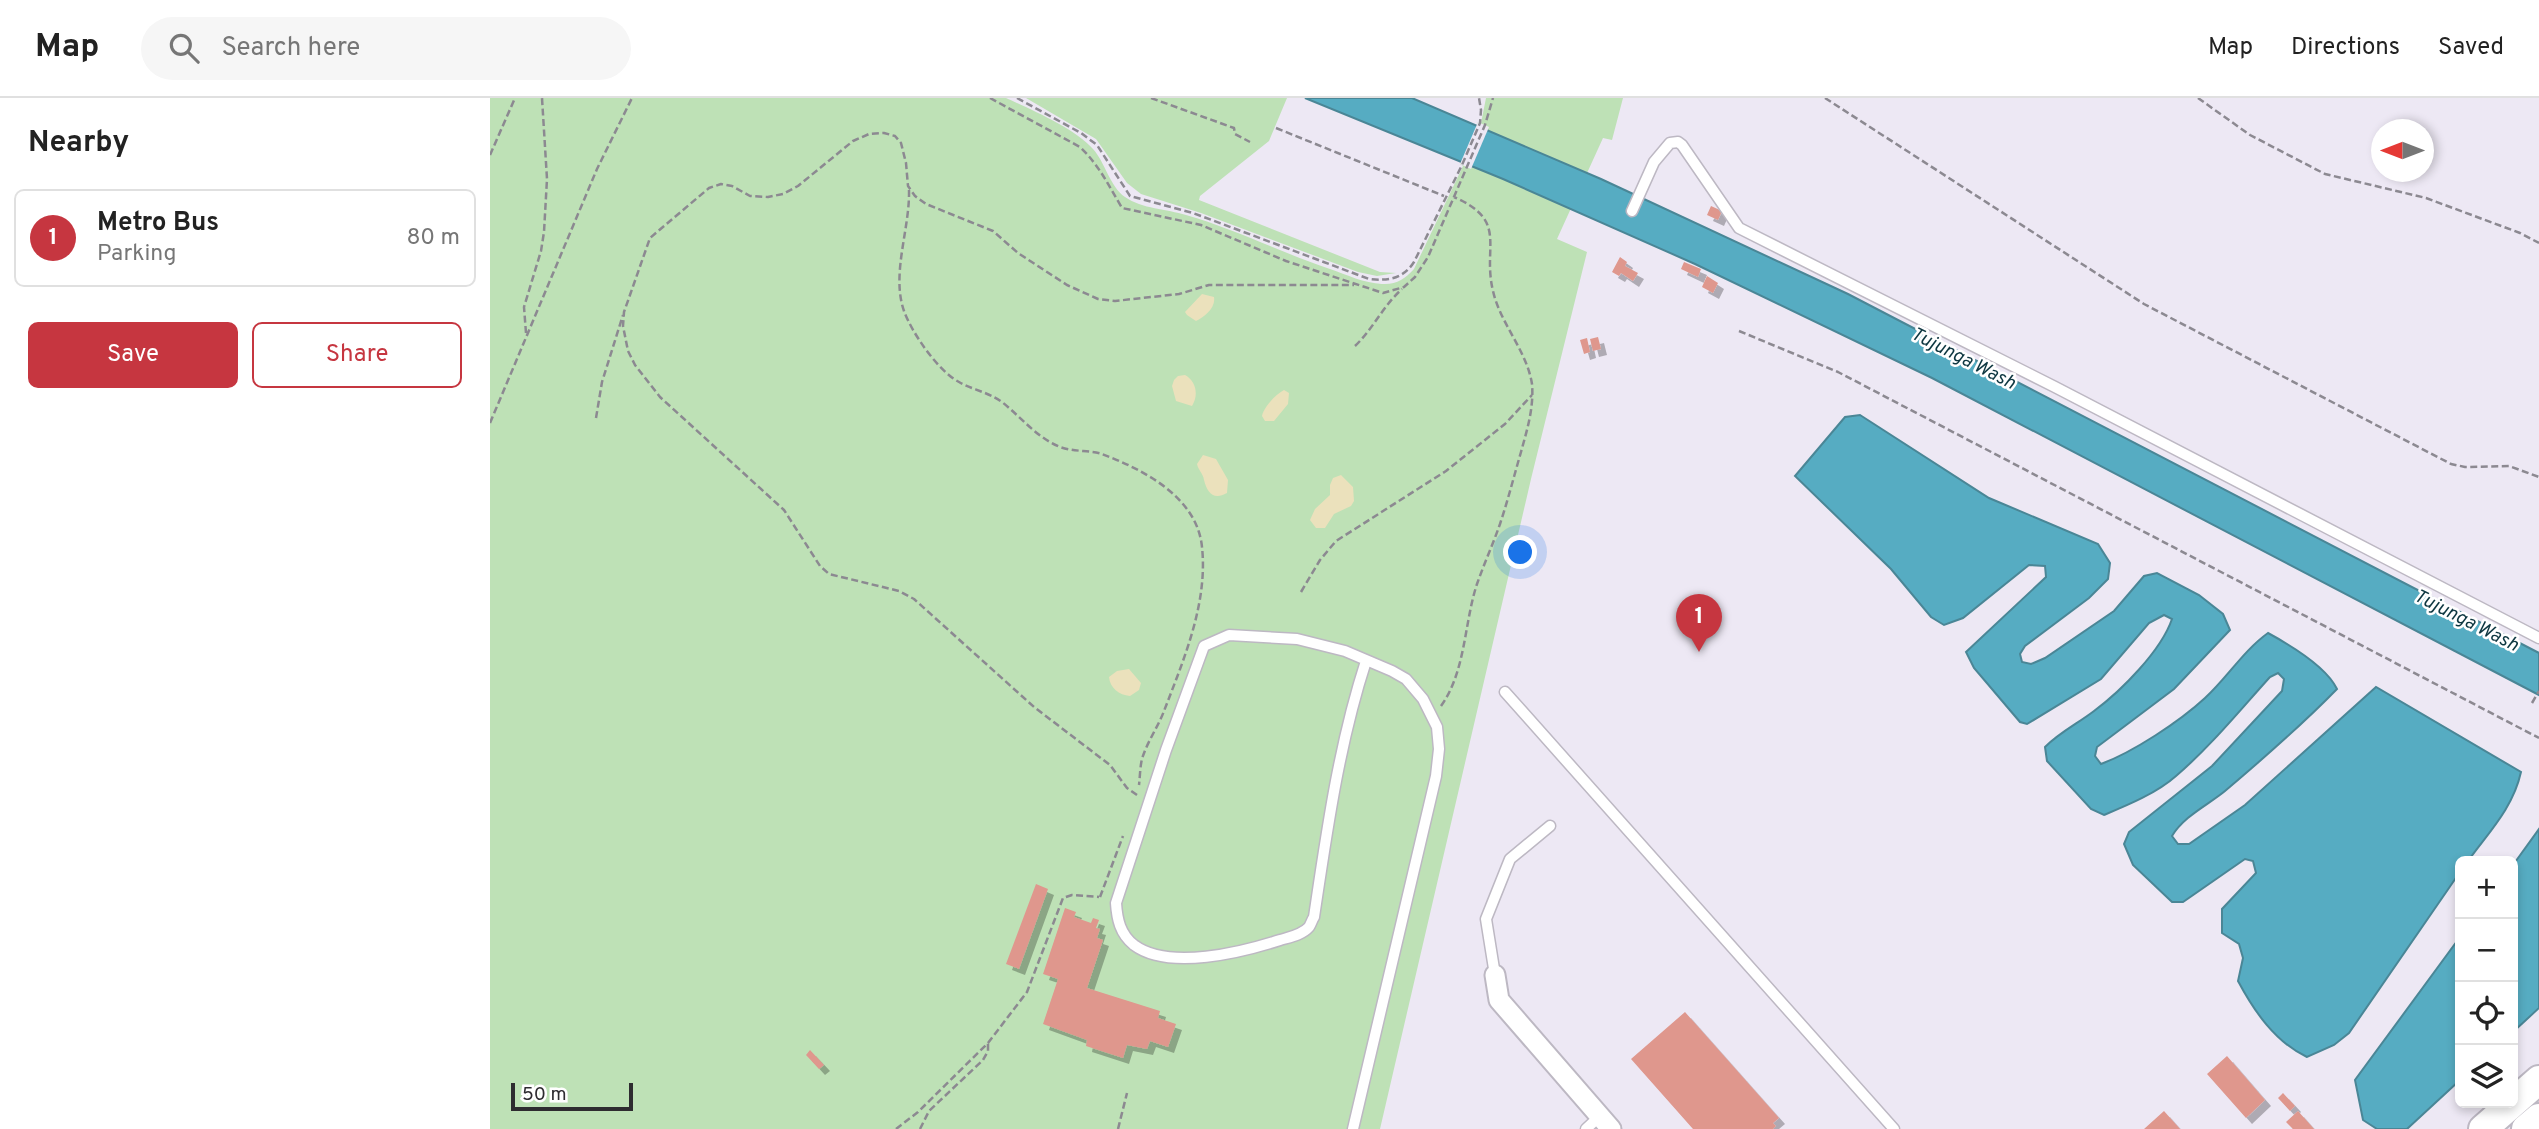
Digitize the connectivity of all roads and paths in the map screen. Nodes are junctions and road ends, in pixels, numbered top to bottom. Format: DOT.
graph roads {
  1 [pos="515,98"];
  2 [pos="542,98"];
  3 [pos="632,98"];
  4 [pos="990,98"];
  5 [pos="1017,98"];
  6 [pos="1151,98"];
  7 [pos="1479,98"];
  8 [pos="1493,98"];
  9 [pos="1825,98"];
  10 [pos="2198,98"];
  11 [pos="1276,128"];
  12 [pos="1250,142"];
  13 [pos="490,155"];
  14 [pos="1462,165"];
  15 [pos="1463,176"];
  16 [pos="909,190"];
  17 [pos="1446,197"];
  18 [pos="1454,197"];
  19 [pos="1632,211"];
  20 [pos="2539,243"];
  21 [pos="1354,285"];
  22 [pos="1404,286"];
  23 [pos="624,312"];
  24 [pos="1739,331"];
  25 [pos="527,336"];
  26 [pos="1355,346"];
  27 [pos="1532,395"];
  28 [pos="596,418"];
  29 [pos="490,423"];
  30 [pos="2539,477"];
  31 [pos="1301,592"];
  32 [pos="2539,638"];
  33 [pos="1366,661"];
  34 [pos="2539,691"];
  35 [pos="1504,692"];
  36 [pos="2532,703"];
  37 [pos="1433,718"];
  38 [pos="2539,738"];
  39 [pos="1550,826"];
  40 [pos="1124,833"];
  41 [pos="1100,897"];
  42 [pos="1116,903"];
  43 [pos="1494,975"];
  44 [pos="988,1043"];
  45 [pos="2539,1080"];
  46 [pos="1127,1093"];
  47 [pos="2539,1118"];
  48 [pos="1599,1125"];
  49 [pos="896,1129"];
  50 [pos="920,1129"];
  51 [pos="1118,1129"];
  52 [pos="1353,1129"];
  53 [pos="1894,1129"];
  54 [pos="2483,1129"];
  55 [pos="2526,1129"];
  1 -- 13 [label="path"];
  2 -- 25 [label="path"];
  3 -- 25 [label="path"];
  4 -- 21 [label="path"];
  5 -- 17 [label="path"];
  6 -- 12 [label="path"];
  7 -- 14 [label="path"];
  8 -- 15 [label="path"];
  9 -- 30 [label="path"];
  10 -- 20 [label="path"];
  11 -- 17 [label="path"];
  14 -- 15 [label="path"];
  14 -- 17 [label="path"];
  15 -- 18 [label="path"];
  16 -- 21 [label="path"];
  16 -- 23 [label="path"];
  16 -- 23 [label="path"];
  18 -- 22 [label="path"];
  18 -- 27 [label="path"];
  19 -- 32 [label="lane"];
  21 -- 22 [label="path"];
  22 -- 26 [label="path"];
  23 -- 28 [label="path"];
  24 -- 38 [label="path"];
  25 -- 29 [label="path"];
  27 -- 31 [label="path"];
  27 -- 37 [label="path"];
  33 -- 37 [label="lane"];
  33 -- 42 [label="lane"];
  33 -- 42 [label="lane"];
  34 -- 36 [label="path"];
  35 -- 53 [label="lane"];
  37 -- 52 [label="lane"];
  39 -- 43 [label="lane"];
  40 -- 41 [label="path"];
  41 -- 42 [label="path"];
  41 -- 44 [label="path"];
  43 -- 48 [label="street"];
  44 -- 49 [label="path"];
  44 -- 50 [label="path"];
  45 -- 54 [label="main road"];
  46 -- 51 [label="path"];
  47 -- 55 [label="main road"];
}
